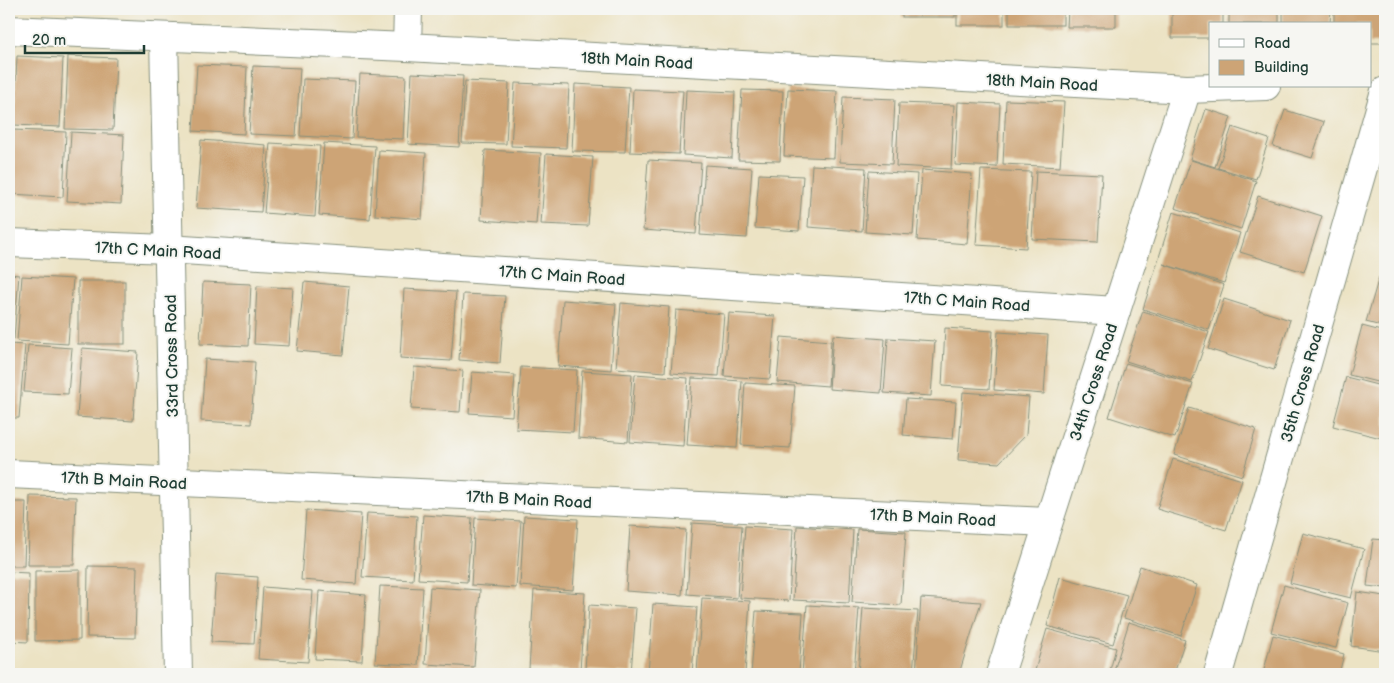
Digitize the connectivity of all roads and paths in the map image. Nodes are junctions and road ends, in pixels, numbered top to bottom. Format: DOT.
graph roads {
  1 [pos="408,9"];
  2 [pos="9,30"];
  3 [pos="164,37"];
  4 [pos="407,48"];
  5 [pos="1372,82"];
  6 [pos="1385,82"];
  7 [pos="1213,88"];
  8 [pos="1187,89"];
  9 [pos="1385,91"];
  10 [pos="9,243"];
  11 [pos="168,249"];
  12 [pos="1116,311"];
  13 [pos="9,474"];
  14 [pos="174,482"];
  15 [pos="1048,522"];
  16 [pos="178,674"];
  17 [pos="1000,674"];
  18 [pos="1218,674"];
  1 -- 4 [label="street"];
  2 -- 3 [label="street, 18th Main Road"];
  3 -- 4 [label="street, 18th Main Road"];
  3 -- 11 [label="street, 33rd Cross Road"];
  4 -- 8 [label="street, 18th Main Road"];
  5 -- 6 [label="street"];
  7 -- 8 [label="street, 18th Main Road"];
  8 -- 12 [label="street, 34th Cross Road"];
  9 -- 18 [label="street, 35th Cross Road"];
  10 -- 11 [label="street, 17th C Main Road"];
  11 -- 12 [label="street, 17th C Main Road"];
  11 -- 14 [label="street, 33rd Cross Road"];
  12 -- 15 [label="street, 34th Cross Road"];
  13 -- 14 [label="street, 17th B Main Road"];
  14 -- 15 [label="street, 17th B Main Road"];
  14 -- 16 [label="street, 33rd Cross Road"];
  15 -- 17 [label="street, 34th Cross Road"];
}
